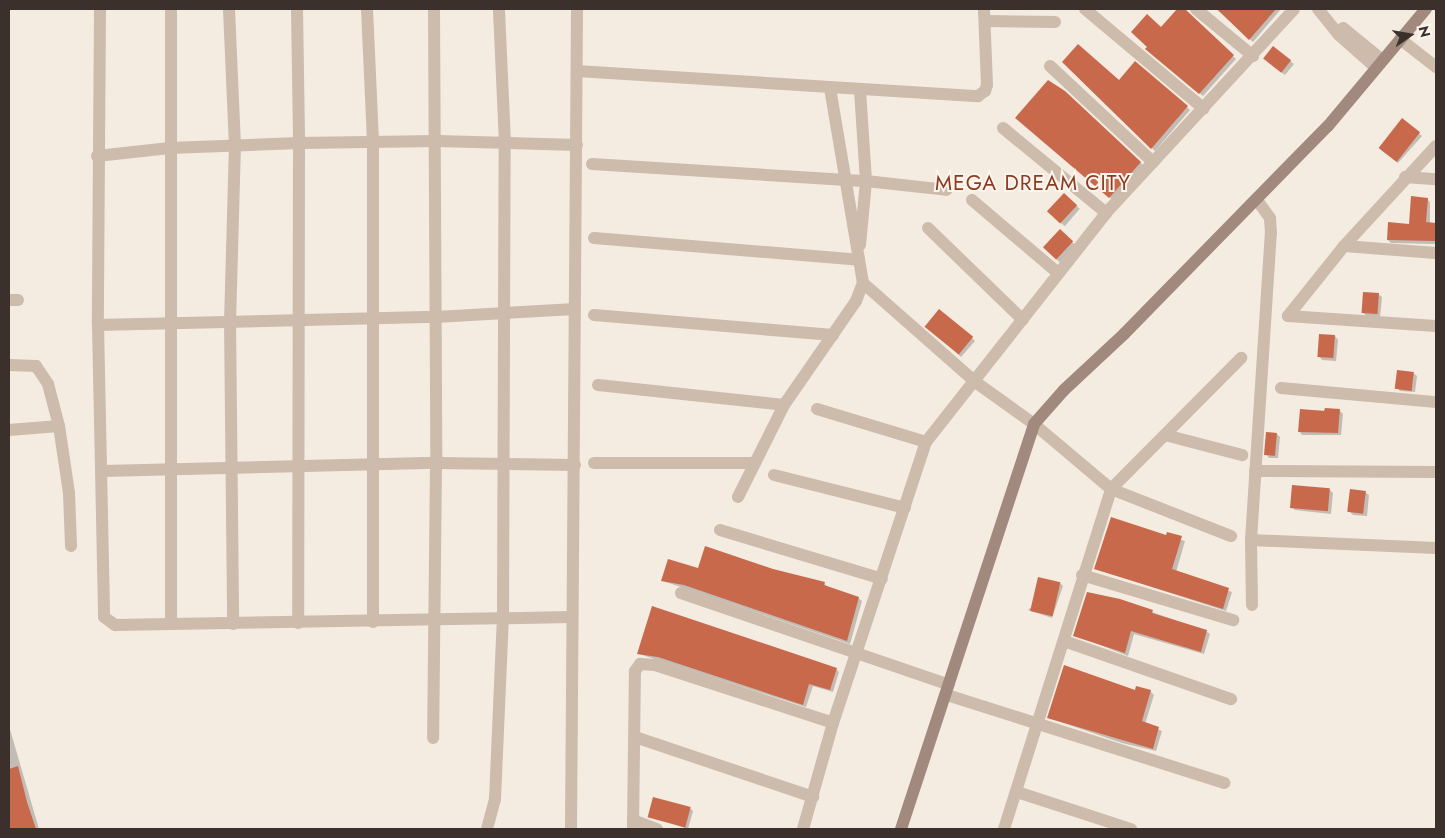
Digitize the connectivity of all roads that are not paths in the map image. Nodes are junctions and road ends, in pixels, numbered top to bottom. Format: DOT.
graph roads {
  1 [pos="100,9"];
  2 [pos="170,9"];
  3 [pos="229,9"];
  4 [pos="297,9"];
  5 [pos="367,9"];
  6 [pos="434,9"];
  7 [pos="498,9"];
  8 [pos="577,9"];
  9 [pos="1085,9"];
  10 [pos="1196,9"];
  11 [pos="1294,9"];
  12 [pos="1318,9"];
  13 [pos="1426,9"];
  14 [pos="984,15"];
  15 [pos="1055,22"];
  16 [pos="1400,39"];
  17 [pos="1253,56"];
  18 [pos="1378,63"];
  19 [pos="1050,66"];
  20 [pos="1436,67"];
  21 [pos="577,71"];
  22 [pos="830,88"];
  23 [pos="860,90"];
  24 [pos="1204,109"];
  25 [pos="1003,128"];
  26 [pos="373,142"];
  27 [pos="437,142"];
  28 [pos="299,143"];
  29 [pos="505,143"];
  30 [pos="235,144"];
  31 [pos="578,145"];
  32 [pos="1436,146"];
  33 [pos="170,148"];
  34 [pos="97,156"];
  35 [pos="1153,162"];
  36 [pos="592,164"];
  37 [pos="1406,177"];
  38 [pos="1436,179"];
  39 [pos="843,180"];
  40 [pos="866,181"];
  41 [pos="947,190"];
  42 [pos="972,200"];
  43 [pos="1257,200"];
  44 [pos="1106,212"];
  45 [pos="928,228"];
  46 [pos="594,238"];
  47 [pos="1344,246"];
  48 [pos="1436,253"];
  49 [pos="858,260"];
  50 [pos="1058,273"];
  51 [pos="863,283"];
  52 [pos="575,309"];
  53 [pos="504,312"];
  54 [pos="594,315"];
  55 [pos="372,317"];
  56 [pos="436,317"];
  57 [pos="298,319"];
  58 [pos="230,320"];
  59 [pos="1023,320"];
  60 [pos="169,323"];
  61 [pos="98,326"];
  62 [pos="1436,326"];
  63 [pos="833,335"];
  64 [pos="1241,358"];
  65 [pos="9,365"];
  66 [pos="974,381"];
  67 [pos="598,385"];
  68 [pos="1281,388"];
  69 [pos="1436,402"];
  70 [pos="784,405"];
  71 [pos="816,410"];
  72 [pos="1034,424"];
  73 [pos="59,426"];
  74 [pos="9,430"];
  75 [pos="1165,435"];
  76 [pos="926,442"];
  77 [pos="1242,455"];
  78 [pos="436,463"];
  79 [pos="594,463"];
  80 [pos="755,463"];
  81 [pos="502,464"];
  82 [pos="575,465"];
  83 [pos="372,466"];
  84 [pos="170,468"];
  85 [pos="230,468"];
  86 [pos="298,468"];
  87 [pos="103,471"];
  88 [pos="1255,471"];
  89 [pos="1436,472"];
  90 [pos="774,474"];
  91 [pos="1111,489"];
  92 [pos="738,497"];
  93 [pos="905,508"];
  94 [pos="720,530"];
  95 [pos="1231,536"];
  96 [pos="1251,540"];
  97 [pos="71,546"];
  98 [pos="1436,548"];
  99 [pos="1082,575"];
  100 [pos="882,579"];
  101 [pos="681,593"];
  102 [pos="1252,605"];
  103 [pos="571,617"];
  104 [pos="436,620"];
  105 [pos="503,620"];
  106 [pos="1233,620"];
  107 [pos="373,622"];
  108 [pos="298,623"];
  109 [pos="171,624"];
  110 [pos="232,624"];
  111 [pos="1064,641"];
  112 [pos="857,655"];
  113 [pos="948,690"];
  114 [pos="1231,699"];
  115 [pos="834,723"];
  116 [pos="1038,725"];
  117 [pos="634,737"];
  118 [pos="433,738"];
  119 [pos="1224,783"];
  120 [pos="1017,792"];
  121 [pos="813,798"];
  122 [pos="633,825"];
  123 [pos="487,829"];
  124 [pos="571,829"];
  125 [pos="657,829"];
  126 [pos="803,829"];
  127 [pos="901,829"];
  128 [pos="1004,829"];
  129 [pos="1131,829"];
  1 -- 34 [label="street"];
  2 -- 33 [label="street"];
  3 -- 30 [label="street"];
  4 -- 28 [label="street"];
  5 -- 26 [label="street"];
  6 -- 27 [label="street"];
  7 -- 29 [label="street"];
  8 -- 21 [label="street"];
  9 -- 24 [label="street"];
  10 -- 17 [label="street"];
  11 -- 17 [label="street"];
  12 -- 18 [label="street"];
  13 -- 16 [label="main road"];
  14 -- 15 [label="street"];
  14 -- 23 [label="street"];
  16 -- 18 [label="main road"];
  16 -- 20 [label="street"];
  17 -- 24 [label="street"];
  18 -- 43 [label="main road"];
  19 -- 35 [label="street"];
  21 -- 22 [label="street"];
  21 -- 31 [label="street"];
  22 -- 23 [label="street"];
  22 -- 39 [label="street"];
  23 -- 40 [label="street"];
  24 -- 35 [label="street"];
  25 -- 44 [label="street"];
  26 -- 27 [label="street"];
  26 -- 28 [label="street"];
  26 -- 55 [label="street"];
  27 -- 29 [label="street"];
  27 -- 56 [label="street"];
  28 -- 30 [label="street"];
  28 -- 57 [label="street"];
  29 -- 31 [label="street"];
  29 -- 53 [label="street"];
  30 -- 33 [label="street"];
  30 -- 58 [label="street"];
  31 -- 52 [label="street"];
  32 -- 37 [label="street"];
  33 -- 34 [label="street"];
  33 -- 60 [label="street"];
  34 -- 61 [label="street"];
  35 -- 44 [label="street"];
  36 -- 39 [label="street"];
  37 -- 38 [label="street"];
  37 -- 47 [label="street"];
  39 -- 40 [label="street"];
  39 -- 49 [label="street"];
  40 -- 41 [label="street"];
  40 -- 49 [label="street"];
  42 -- 50 [label="street"];
  43 -- 72 [label="main road"];
  43 -- 88 [label="street"];
  44 -- 50 [label="street"];
  45 -- 59 [label="street"];
  46 -- 49 [label="street"];
  47 -- 48 [label="street"];
  47 -- 62 [label="street"];
  49 -- 51 [label="street"];
  50 -- 59 [label="street"];
  51 -- 63 [label="street"];
  51 -- 66 [label="street"];
  52 -- 53 [label="street"];
  52 -- 82 [label="street"];
  53 -- 56 [label="street"];
  53 -- 81 [label="street"];
  54 -- 63 [label="street"];
  55 -- 56 [label="street"];
  55 -- 57 [label="street"];
  55 -- 83 [label="street"];
  56 -- 78 [label="street"];
  57 -- 58 [label="street"];
  57 -- 86 [label="street"];
  58 -- 60 [label="street"];
  58 -- 85 [label="street"];
  59 -- 66 [label="street"];
  60 -- 61 [label="street"];
  60 -- 84 [label="street"];
  61 -- 87 [label="street"];
  63 -- 70 [label="street"];
  64 -- 75 [label="street"];
  65 -- 73 [label="street"];
  66 -- 72 [label="street"];
  66 -- 76 [label="street"];
  67 -- 70 [label="street"];
  68 -- 69 [label="street"];
  70 -- 80 [label="street"];
  71 -- 76 [label="street"];
  72 -- 91 [label="street"];
  72 -- 113 [label="main road"];
  73 -- 74 [label="street"];
  73 -- 97 [label="street"];
  75 -- 77 [label="street"];
  75 -- 91 [label="street"];
  76 -- 93 [label="street"];
  78 -- 81 [label="street"];
  78 -- 83 [label="street"];
  78 -- 104 [label="street"];
  79 -- 80 [label="street"];
  80 -- 92 [label="street"];
  81 -- 82 [label="street"];
  81 -- 105 [label="street"];
  82 -- 103 [label="street"];
  83 -- 86 [label="street"];
  83 -- 107 [label="street"];
  84 -- 85 [label="street"];
  84 -- 87 [label="street"];
  84 -- 109 [label="street"];
  85 -- 86 [label="street"];
  85 -- 110 [label="street"];
  86 -- 108 [label="street"];
  87 -- 109 [label="street"];
  88 -- 89 [label="street"];
  88 -- 96 [label="street"];
  90 -- 93 [label="street"];
  91 -- 95 [label="street"];
  91 -- 99 [label="street"];
  93 -- 100 [label="street"];
  94 -- 100 [label="street"];
  96 -- 98 [label="street"];
  96 -- 102 [label="street"];
  99 -- 106 [label="street"];
  99 -- 111 [label="street"];
  100 -- 112 [label="street"];
  101 -- 112 [label="street"];
  103 -- 105 [label="street"];
  103 -- 124 [label="street"];
  104 -- 105 [label="street"];
  104 -- 107 [label="street"];
  104 -- 118 [label="street"];
  105 -- 123 [label="street"];
  107 -- 108 [label="street"];
  108 -- 110 [label="street"];
  109 -- 110 [label="street"];
  111 -- 114 [label="street"];
  111 -- 116 [label="street"];
  112 -- 113 [label="street"];
  112 -- 115 [label="street"];
  113 -- 116 [label="street"];
  113 -- 127 [label="main road"];
  115 -- 117 [label="street"];
  115 -- 121 [label="street"];
  116 -- 119 [label="street"];
  116 -- 120 [label="street"];
  117 -- 121 [label="street"];
  117 -- 122 [label="street"];
  120 -- 128 [label="street"];
  120 -- 129 [label="street"];
  121 -- 126 [label="street"];
  122 -- 125 [label="street"];
}
